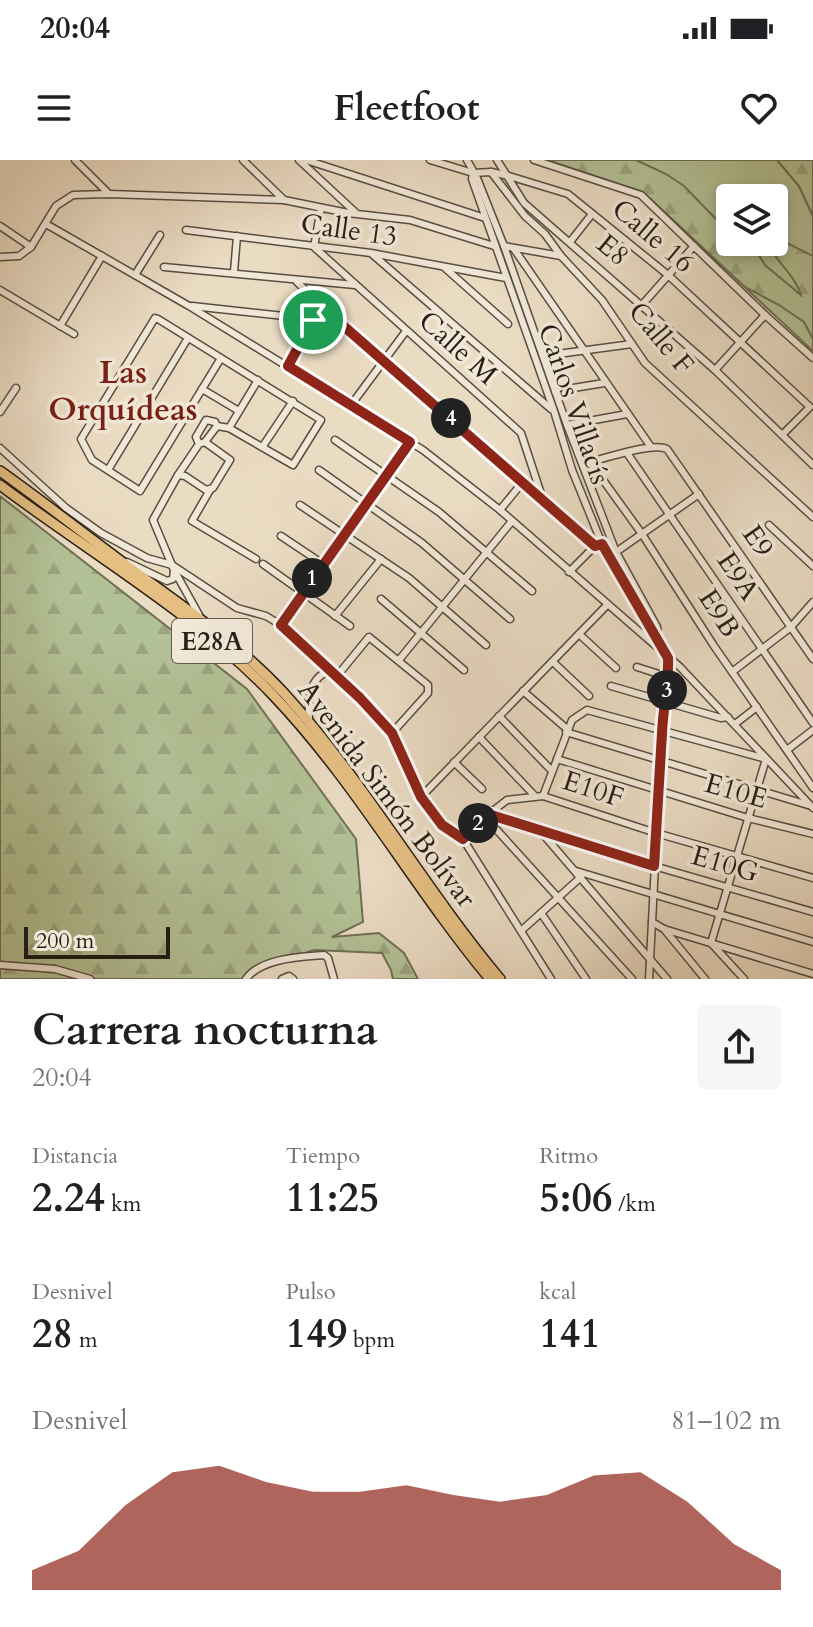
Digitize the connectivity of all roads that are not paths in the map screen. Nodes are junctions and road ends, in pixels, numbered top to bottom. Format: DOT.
graph roads {
  1 [pos="75,160"];
  2 [pos="243,160"];
  3 [pos="299,160"];
  4 [pos="306,160"];
  5 [pos="430,160"];
  6 [pos="467,160"];
  7 [pos="497,160"];
  8 [pos="534,160"];
  9 [pos="491,172"];
  10 [pos="473,173"];
  11 [pos="509,176"];
  12 [pos="109,194"];
  13 [pos="284,200"];
  14 [pos="321,208"];
  15 [pos="355,213"];
  16 [pos="592,214"];
  17 [pos="485,218"];
  18 [pos="46,224"];
  19 [pos="0,226"];
  20 [pos="186,230"];
  21 [pos="160,235"];
  22 [pos="237,236"];
  23 [pos="570,242"];
  24 [pos="494,246"];
  25 [pos="504,246"];
  26 [pos="694,246"];
  27 [pos="31,247"];
  28 [pos="314,247"];
  29 [pos="514,249"];
  30 [pos="371,253"];
  31 [pos="102,256"];
  32 [pos="561,256"];
  33 [pos="0,257"];
  34 [pos="442,265"];
  35 [pos="164,267"];
  36 [pos="234,272"];
  37 [pos="135,275"];
  38 [pos="668,275"];
  39 [pos="506,278"];
  40 [pos="297,282"];
  41 [pos="355,285"];
  42 [pos="0,290"];
  43 [pos="642,305"];
  44 [pos="189,306"];
  45 [pos="765,315"];
  46 [pos="313,320"];
  47 [pos="339,322"];
  48 [pos="508,324"];
  49 [pos="60,326"];
  50 [pos="406,331"];
  51 [pos="74,334"];
  52 [pos="188,338"];
  53 [pos="739,342"];
  54 [pos="632,344"];
  55 [pos="583,351"];
  56 [pos="543,356"];
  57 [pos="221,358"];
  58 [pos="813,358"];
  59 [pos="383,360"];
  60 [pos="288,366"];
  61 [pos="715,370"];
  62 [pos="258,380"];
  63 [pos="604,383"];
  64 [pos="16,388"];
  65 [pos="202,389"];
  66 [pos="555,391"];
  67 [pos="293,401"];
  68 [pos="351,405"];
  69 [pos="811,406"];
  70 [pos="239,411"];
  71 [pos="554,411"];
  72 [pos="0,412"];
  73 [pos="627,414"];
  74 [pos="567,425"];
  75 [pos="217,426"];
  76 [pos="229,428"];
  77 [pos="783,434"];
  78 [pos="335,440"];
  79 [pos="410,442"];
  80 [pos="202,443"];
  81 [pos="263,446"];
  82 [pos="651,447"];
  83 [pos="0,448"];
  84 [pos="627,453"];
  85 [pos="586,462"];
  86 [pos="813,465"];
  87 [pos="108,470"];
  88 [pos="319,470"];
  89 [pos="0,471"];
  90 [pos="178,475"];
  91 [pos="386,476"];
  92 [pos="522,483"];
  93 [pos="0,485"];
  94 [pos="210,490"];
  95 [pos="699,494"];
  96 [pos="543,500"];
  97 [pos="366,503"];
  98 [pos="300,505"];
  99 [pos="500,510"];
  100 [pos="669,514"];
  101 [pos="813,517"];
  102 [pos="512,521"];
  103 [pos="769,525"];
  104 [pos="344,534"];
  105 [pos="642,534"];
  106 [pos="281,536"];
  107 [pos="598,545"];
  108 [pos="616,552"];
  109 [pos="486,553"];
  110 [pos="119,559"];
  111 [pos="256,559"];
  112 [pos="381,559"];
  113 [pos="263,564"];
  114 [pos="323,564"];
  115 [pos="813,566"];
  116 [pos="173,568"];
  117 [pos="569,572"];
  118 [pos="465,580"];
  119 [pos="169,581"];
  120 [pos="532,591"];
  121 [pos="187,593"];
  122 [pos="302,593"];
  123 [pos="381,599"];
  124 [pos="813,602"];
  125 [pos="607,605"];
  126 [pos="442,607"];
  127 [pos="805,611"];
  128 [pos="335,616"];
  129 [pos="200,618"];
  130 [pos="510,619"];
  131 [pos="813,619"];
  132 [pos="281,625"];
  133 [pos="350,626"];
  134 [pos="791,627"];
  135 [pos="421,633"];
  136 [pos="579,634"];
  137 [pos="658,639"];
  138 [pos="486,645"];
  139 [pos="761,650"];
  140 [pos="668,658"];
  141 [pos="813,659"];
  142 [pos="399,660"];
  143 [pos="553,662"];
  144 [pos="637,667"];
  145 [pos="616,668"];
  146 [pos="464,670"];
  147 [pos="732,672"];
  148 [pos="685,673"];
  149 [pos="334,674"];
  150 [pos="668,679"];
  151 [pos="611,686"];
  152 [pos="523,691"];
  153 [pos="589,696"];
  154 [pos="665,702"];
  155 [pos="757,707"];
  156 [pos="499,716"];
  157 [pos="728,717"];
  158 [pos="309,722"];
  159 [pos="813,723"];
  160 [pos="735,724"];
  161 [pos="566,730"];
  162 [pos="813,730"];
  163 [pos="662,731"];
  164 [pos="392,733"];
  165 [pos="479,737"];
  166 [pos="787,750"];
  167 [pos="557,759"];
  168 [pos="766,759"];
  169 [pos="661,761"];
  170 [pos="454,762"];
  171 [pos="552,772"];
  172 [pos="813,788"];
  173 [pos="482,789"];
  174 [pos="756,789"];
  175 [pos="660,792"];
  176 [pos="534,795"];
  177 [pos="543,796"];
  178 [pos="421,797"];
  179 [pos="812,807"];
  180 [pos="487,815"];
  181 [pos="748,818"];
  182 [pos="540,831"];
  183 [pos="656,833"];
  184 [pos="813,834"];
  185 [pos="388,835"];
  186 [pos="463,839"];
  187 [pos="737,855"];
  188 [pos="654,866"];
  189 [pos="579,874"];
  190 [pos="813,878"];
  191 [pos="728,887"];
  192 [pos="653,896"];
  193 [pos="557,897"];
  194 [pos="813,912"];
  195 [pos="541,913"];
  196 [pos="719,913"];
  197 [pos="652,922"];
  198 [pos="664,929"];
  199 [pos="522,930"];
  200 [pos="813,942"];
  201 [pos="711,943"];
  202 [pos="650,959"];
  203 [pos="0,965"];
  204 [pos="813,974"];
  205 [pos="90,979"];
  206 [pos="246,979"];
  207 [pos="282,979"];
  208 [pos="293,979"];
  209 [pos="334,979"];
  210 [pos="490,979"];
  211 [pos="500,979"];
  212 [pos="551,979"];
  213 [pos="586,979"];
  214 [pos="632,979"];
  215 [pos="649,979"];
  216 [pos="667,979"];
  217 [pos="705,979"];
  218 [pos="744,979"];
  1 -- 12 [label="street"];
  2 -- 13 [label="street"];
  3 -- 15 [label="street"];
  4 -- 17 [label="street"];
  5 -- 10 [label="street, Calle 16"];
  6 -- 10 [label="street, Carlos Villacís"];
  7 -- 11 [label="street, E8"];
  8 -- 26 [label="street"];
  9 -- 10 [label="street, Calle 16"];
  9 -- 11 [label="street, Calle 16"];
  9 -- 32 [label="street, Calle F"];
  10 -- 17 [label="street, Carlos Villacís"];
  10 -- 25 [label="street, Carlos Villacís"];
  11 -- 16 [label="street, Calle 16"];
  11 -- 23 [label="street, E8"];
  12 -- 13 [label="street"];
  12 -- 18 [label="street"];
  13 -- 14 [label="street"];
  14 -- 15 [label="street"];
  14 -- 28 [label="street"];
  15 -- 24 [label="street"];
  16 -- 23 [label="street"];
  16 -- 38 [label="street, Calle 16"];
  17 -- 24 [label="street, Carlos Villacís"];
  18 -- 27 [label="street"];
  18 -- 31 [label="street"];
  19 -- 27 [label="street"];
  20 -- 22 [label="street, Calle 13"];
  21 -- 37 [label="street"];
  22 -- 28 [label="street, Calle 13"];
  22 -- 36 [label="street"];
  23 -- 43 [label="street, E8"];
  24 -- 39 [label="street, Carlos Villacís"];
  25 -- 29 [label="street"];
  25 -- 56 [label="street, Carlos Villacís"];
  26 -- 38 [label="street"];
  26 -- 45 [label="street"];
  27 -- 33 [label="street"];
  28 -- 30 [label="street, Calle 13"];
  28 -- 41 [label="street, Calle M"];
  29 -- 32 [label="street"];
  29 -- 55 [label="street"];
  30 -- 34 [label="street, Calle 13"];
  30 -- 71 [label="street"];
  31 -- 37 [label="street"];
  31 -- 49 [label="street"];
  32 -- 54 [label="street, Calle F"];
  34 -- 39 [label="street, Calle 13"];
  34 -- 48 [label="street"];
  35 -- 36 [label="street"];
  36 -- 40 [label="street"];
  37 -- 44 [label="street"];
  38 -- 43 [label="street"];
  38 -- 53 [label="street, Calle 16"];
  39 -- 71 [label="street, Carlos Villacís"];
  40 -- 41 [label="street"];
  40 -- 47 [label="street"];
  41 -- 50 [label="street, Calle M"];
  42 -- 49 [label="street"];
  43 -- 61 [label="street, E8"];
  44 -- 46 [label="street"];
  44 -- 60 [label="street"];
  45 -- 53 [label="street"];
  45 -- 58 [label="street"];
  46 -- 47 [label="street"];
  46 -- 60 [label="street"];
  47 -- 59 [label="street"];
  49 -- 51 [label="street"];
  50 -- 59 [label="street"];
  50 -- 96 [label="street, Calle M"];
  52 -- 57 [label="street"];
  52 -- 87 [label="street"];
  52 -- 87 [label="street"];
  53 -- 61 [label="street"];
  53 -- 69 [label="street, Calle 16"];
  54 -- 55 [label="street"];
  54 -- 101 [label="street, Calle F"];
  55 -- 56 [label="street"];
  55 -- 63 [label="street"];
  56 -- 66 [label="street, Carlos Villacís"];
  57 -- 62 [label="street"];
  57 -- 65 [label="street"];
  59 -- 68 [label="street"];
  59 -- 92 [label="street"];
  60 -- 68 [label="street"];
  61 -- 77 [label="street, E8"];
  62 -- 67 [label="street"];
  62 -- 70 [label="street"];
  63 -- 66 [label="street"];
  63 -- 73 [label="street"];
  64 -- 72 [label="street"];
  65 -- 70 [label="street"];
  65 -- 87 [label="street"];
  66 -- 74 [label="street, Carlos Villacís"];
  67 -- 81 [label="street"];
  67 -- 81 [label="street"];
  68 -- 79 [label="street"];
  69 -- 77 [label="street"];
  70 -- 76 [label="street"];
  71 -- 107 [label="street, Carlos Villacís"];
  73 -- 74 [label="street"];
  73 -- 82 [label="street"];
  74 -- 85 [label="street, Carlos Villacís"];
  75 -- 76 [label="street"];
  75 -- 80 [label="street"];
  75 -- 80 [label="street"];
  76 -- 81 [label="street"];
  77 -- 86 [label="street, E8"];
  78 -- 91 [label="street"];
  79 -- 91 [label="street"];
  79 -- 99 [label="street"];
  80 -- 90 [label="street"];
  80 -- 94 [label="street"];
  82 -- 84 [label="street"];
  82 -- 95 [label="street, E9"];
  83 -- 116 [label="street"];
  84 -- 85 [label="street"];
  84 -- 100 [label="street, E9A"];
  85 -- 105 [label="street, E9B"];
  85 -- 108 [label="street, Carlos Villacís"];
  88 -- 97 [label="street"];
  89 -- 110 [label="highway, Avenida Simón Bolívar / E28A"];
  90 -- 94 [label="street"];
  90 -- 116 [label="street"];
  91 -- 97 [label="street"];
  91 -- 109 [label="street"];
  92 -- 96 [label="street"];
  92 -- 99 [label="street"];
  93 -- 185 [label="highway, Avenida Simón Bolívar / E28A"];
  94 -- 111 [label="street"];
  95 -- 100 [label="street"];
  95 -- 134 [label="street, E9"];
  96 -- 107 [label="street"];
  97 -- 104 [label="street"];
  97 -- 118 [label="street"];
  98 -- 104 [label="street"];
  99 -- 102 [label="street"];
  100 -- 105 [label="street"];
  100 -- 139 [label="street, E9A"];
  102 -- 109 [label="street"];
  102 -- 117 [label="street"];
  103 -- 115 [label="street"];
  104 -- 112 [label="street"];
  104 -- 114 [label="street"];
  105 -- 108 [label="street"];
  105 -- 147 [label="street, E9B"];
  106 -- 114 [label="street"];
  107 -- 117 [label="street"];
  107 -- 137 [label="street, Carlos Villacís"];
  108 -- 137 [label="street, Carlos Villacís"];
  109 -- 118 [label="street"];
  109 -- 120 [label="street"];
  110 -- 119 [label="street"];
  110 -- 129 [label="highway, Avenida Simón Bolívar / E28A"];
  112 -- 126 [label="street"];
  112 -- 128 [label="street"];
  113 -- 122 [label="street"];
  114 -- 122 [label="street"];
  116 -- 119 [label="street"];
  116 -- 121 [label="street"];
  116 -- 132 [label="street"];
  117 -- 125 [label="street"];
  118 -- 126 [label="street"];
  118 -- 130 [label="street"];
  119 -- 121 [label="street"];
  121 -- 129 [label="street"];
  122 -- 128 [label="street"];
  122 -- 132 [label="street"];
  123 -- 135 [label="street"];
  124 -- 127 [label="street"];
  125 -- 136 [label="street"];
  125 -- 140 [label="street"];
  126 -- 135 [label="street"];
  126 -- 138 [label="street"];
  127 -- 131 [label="street"];
  127 -- 134 [label="street"];
  128 -- 133 [label="street"];
  129 -- 158 [label="highway, Avenida Simón Bolívar / E28A"];
  132 -- 149 [label="street"];
  134 -- 139 [label="street"];
  134 -- 141 [label="street, E9"];
  135 -- 142 [label="street"];
  135 -- 146 [label="street"];
  136 -- 143 [label="street"];
  136 -- 145 [label="street"];
  137 -- 140 [label="street, Carlos Villacís"];
  139 -- 147 [label="street"];
  139 -- 159 [label="street, E9A"];
  140 -- 148 [label="street"];
  140 -- 150 [label="street"];
  142 -- 149 [label="street"];
  142 -- 164 [label="street"];
  143 -- 152 [label="street"];
  143 -- 153 [label="street"];
  144 -- 150 [label="street"];
  147 -- 155 [label="street, E9B"];
  148 -- 150 [label="street"];
  148 -- 157 [label="street"];
  149 -- 158 [label="street"];
  149 -- 164 [label="street"];
  150 -- 154 [label="street"];
  151 -- 154 [label="street"];
  152 -- 156 [label="street"];
  152 -- 161 [label="street"];
  154 -- 157 [label="street"];
  154 -- 163 [label="street"];
  155 -- 160 [label="street"];
  155 -- 166 [label="street, E9B"];
  156 -- 165 [label="street"];
  156 -- 171 [label="street"];
  157 -- 160 [label="street"];
  158 -- 185 [label="highway, Avenida Simón Bolívar / E28A"];
  160 -- 168 [label="street"];
  161 -- 163 [label="street"];
  161 -- 167 [label="street"];
  161 -- 169 [label="street"];
  162 -- 166 [label="street"];
  163 -- 168 [label="street"];
  163 -- 169 [label="street"];
  164 -- 178 [label="street"];
  165 -- 170 [label="street"];
  165 -- 176 [label="street"];
  166 -- 172 [label="street, E9B"];
  167 -- 171 [label="street"];
  167 -- 175 [label="street, E10E"];
  168 -- 174 [label="street"];
  168 -- 179 [label="street"];
  169 -- 174 [label="street"];
  169 -- 175 [label="street"];
  170 -- 173 [label="street"];
  170 -- 178 [label="street"];
  171 -- 177 [label="street"];
  174 -- 179 [label="street"];
  174 -- 181 [label="street"];
  175 -- 181 [label="street, E10E"];
  175 -- 183 [label="street"];
  176 -- 177 [label="street, E10F"];
  176 -- 180 [label="street"];
  177 -- 183 [label="street, E10F"];
  178 -- 186 [label="street"];
  180 -- 182 [label="street, E10G"];
  180 -- 186 [label="street"];
  180 -- 193 [label="street"];
  181 -- 184 [label="street, E10E"];
  181 -- 187 [label="street"];
  182 -- 188 [label="street, E10G"];
  182 -- 189 [label="street"];
  183 -- 187 [label="street, E10F"];
  183 -- 188 [label="street"];
  185 -- 210 [label="highway, Avenida Simón Bolívar / E28A"];
  185 -- 211 [label="highway, Avenida Simón Bolívar / E28A"];
  186 -- 199 [label="street"];
  187 -- 190 [label="street, E10F"];
  187 -- 191 [label="street"];
  188 -- 191 [label="street, E10G"];
  188 -- 192 [label="street"];
  189 -- 192 [label="street"];
  189 -- 193 [label="street"];
  189 -- 202 [label="street"];
  191 -- 194 [label="street, E10G"];
  191 -- 196 [label="street"];
  192 -- 196 [label="street"];
  192 -- 197 [label="street"];
  193 -- 195 [label="street"];
  193 -- 214 [label="street"];
  195 -- 199 [label="street"];
  195 -- 213 [label="street"];
  196 -- 200 [label="street"];
  196 -- 201 [label="street"];
  197 -- 198 [label="street"];
  197 -- 202 [label="street"];
  198 -- 201 [label="street"];
  198 -- 217 [label="street"];
  199 -- 212 [label="street"];
  201 -- 204 [label="street"];
  201 -- 218 [label="street"];
  202 -- 215 [label="street"];
  202 -- 216 [label="street"];
  203 -- 205 [label="street"];
  206 -- 209 [label="street"];
  207 -- 208 [label="street"];
}
